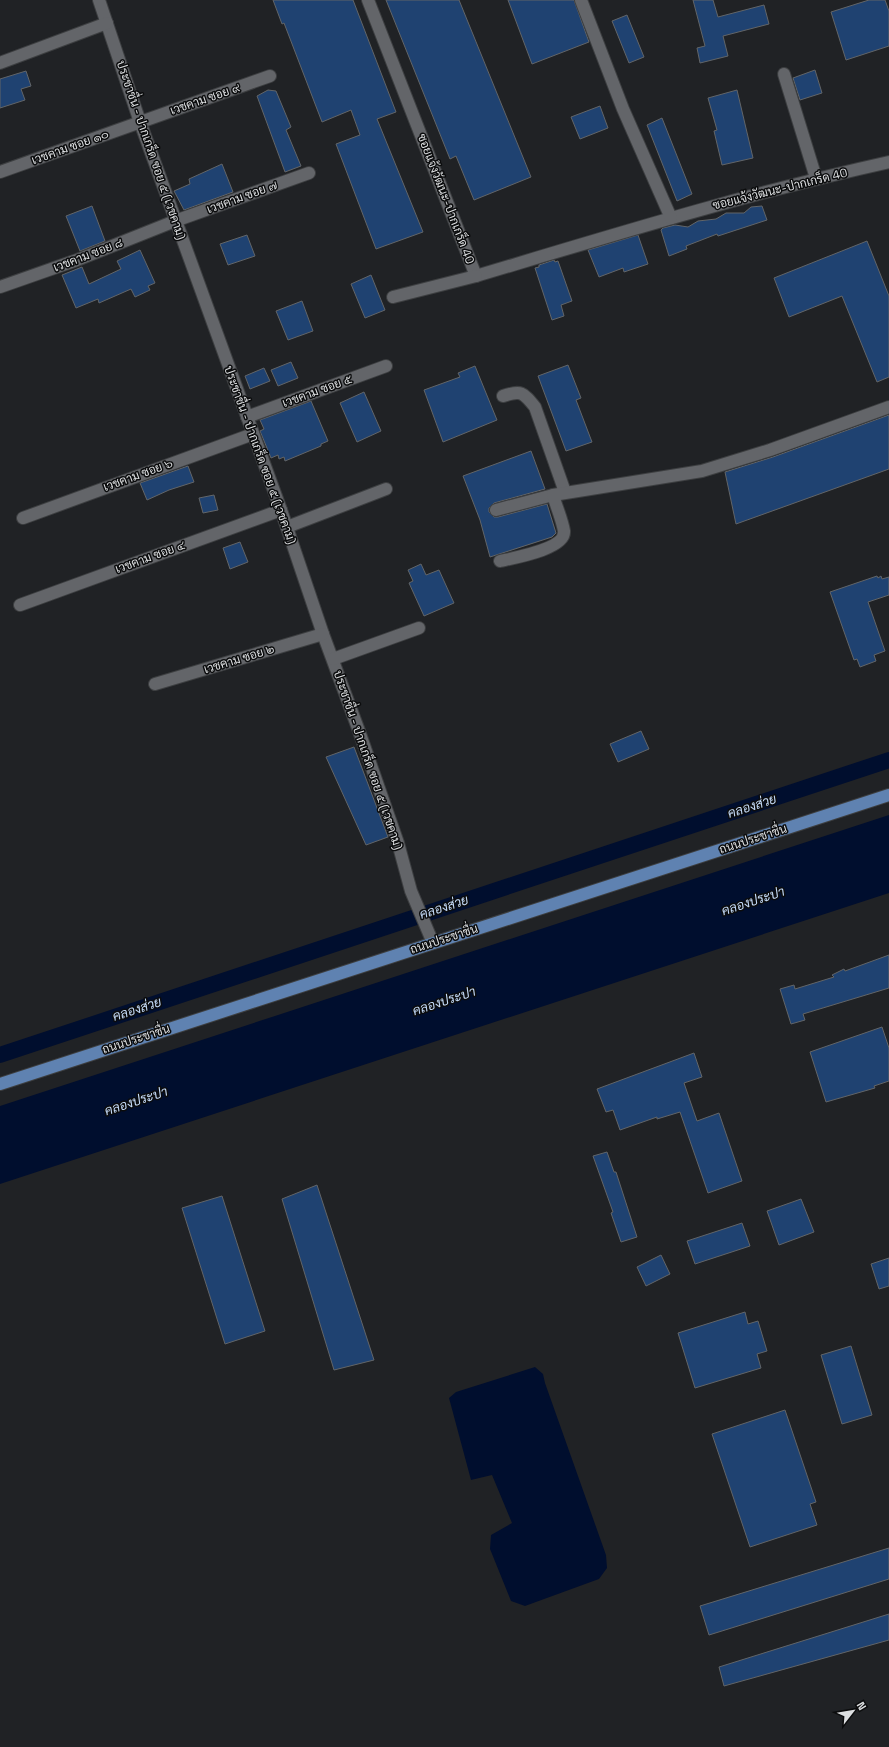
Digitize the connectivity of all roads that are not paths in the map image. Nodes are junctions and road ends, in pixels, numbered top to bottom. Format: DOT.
graph roads {
  1 [pos="99,0"];
  2 [pos="368,0"];
  3 [pos="581,0"];
  4 [pos="107,23"];
  5 [pos="0,62"];
  6 [pos="784,74"];
  7 [pos="270,76"];
  8 [pos="140,122"];
  9 [pos="889,162"];
  10 [pos="0,172"];
  11 [pos="310,174"];
  12 [pos="816,178"];
  13 [pos="671,218"];
  14 [pos="175,221"];
  15 [pos="476,276"];
  16 [pos="0,287"];
  17 [pos="393,296"];
  18 [pos="386,366"];
  19 [pos="502,396"];
  20 [pos="889,406"];
  21 [pos="247,417"];
  22 [pos="253,434"];
  23 [pos="386,489"];
  24 [pos="565,492"];
  25 [pos="553,495"];
  26 [pos="281,510"];
  27 [pos="496,510"];
  28 [pos="23,518"];
  29 [pos="287,527"];
  30 [pos="500,562"];
  31 [pos="20,605"];
  32 [pos="419,628"];
  33 [pos="323,634"];
  34 [pos="333,660"];
  35 [pos="155,684"];
  36 [pos="889,795"];
  37 [pos="431,938"];
  38 [pos="0,1084"];
  1 -- 4 [label="street, ประชาชื่น - ปากเกร็ด ซอย ๕ (เวชคาม)"];
  2 -- 15 [label="street, ซอยแจ้งวัฒนะ-ปากเกร็ด 40"];
  3 -- 13 [label="street"];
  4 -- 5 [label="street"];
  4 -- 8 [label="street, ประชาชื่น - ปากเกร็ด ซอย ๕ (เวชคาม)"];
  6 -- 12 [label="street"];
  7 -- 8 [label="street, เวชคาม ซอย ๙"];
  8 -- 10 [label="street, เวชคาม ซอย ๑๐"];
  8 -- 14 [label="street, ประชาชื่น - ปากเกร็ด ซอย ๕ (เวชคาม)"];
  9 -- 12 [label="street, ซอยแจ้งวัฒนะ-ปากเกร็ด 40"];
  11 -- 14 [label="street, เวชคาม ซอย ๗"];
  12 -- 13 [label="street, ซอยแจ้งวัฒนะ-ปากเกร็ด 40"];
  13 -- 15 [label="street, ซอยแจ้งวัฒนะ-ปากเกร็ด 40"];
  14 -- 16 [label="street, เวชคาม ซอย ๘"];
  14 -- 21 [label="street, ประชาชื่น - ปากเกร็ด ซอย ๕ (เวชคาม)"];
  15 -- 17 [label="street"];
  18 -- 21 [label="street, เวชคาม ซอย ๕"];
  19 -- 24 [label="street"];
  20 -- 24 [label="street"];
  21 -- 22 [label="street, ประชาชื่น - ปากเกร็ด ซอย ๕ (เวชคาม)"];
  22 -- 26 [label="street, ประชาชื่น - ปากเกร็ด ซอย ๕ (เวชคาม)"];
  22 -- 28 [label="street, เวชคาม ซอย ๖"];
  23 -- 29 [label="street"];
  24 -- 25 [label="street"];
  25 -- 27 [label="street"];
  25 -- 30 [label="street"];
  26 -- 29 [label="street, ประชาชื่น - ปากเกร็ด ซอย ๕ (เวชคาม)"];
  26 -- 31 [label="street, เวชคาม ซอย ๔"];
  29 -- 33 [label="street, ประชาชื่น - ปากเกร็ด ซอย ๕ (เวชคาม)"];
  32 -- 34 [label="street"];
  33 -- 34 [label="street, ประชาชื่น - ปากเกร็ด ซอย ๕ (เวชคาม)"];
  33 -- 35 [label="street, เวชคาม ซอย ๒"];
  34 -- 37 [label="street, ประชาชื่น - ปากเกร็ด ซอย ๕ (เวชคาม)"];
  36 -- 37 [label="main road, ถนนประชาชื่น"];
  37 -- 38 [label="main road, ถนนประชาชื่น"];
}
